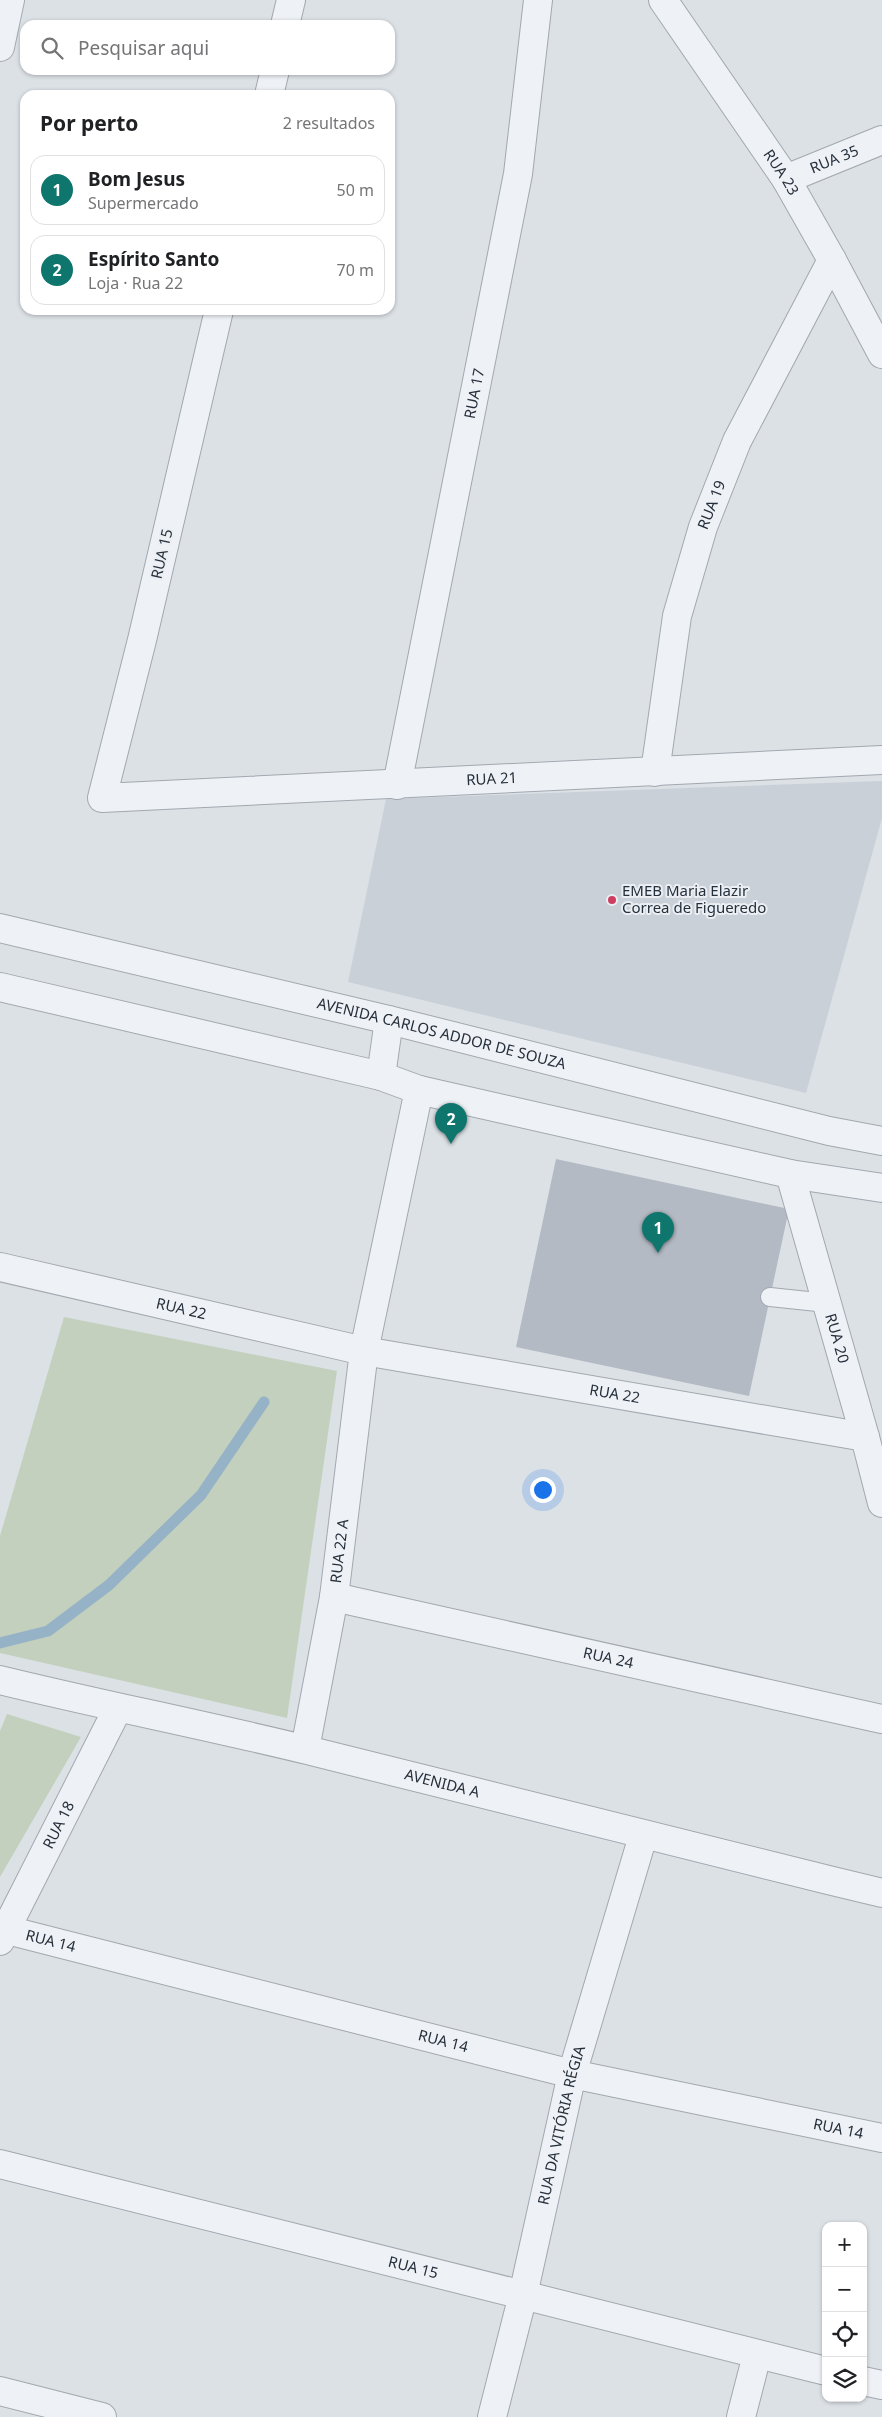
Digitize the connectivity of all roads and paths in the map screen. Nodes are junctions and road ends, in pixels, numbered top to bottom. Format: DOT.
graph roads {
  1 [pos="10,0"];
  2 [pos="291,0"];
  3 [pos="538,0"];
  4 [pos="663,0"];
  5 [pos="286,20"];
  6 [pos="0,48"];
  7 [pos="274,75"];
  8 [pos="270,90"];
  9 [pos="882,140"];
  10 [pos="786,179"];
  11 [pos="832,260"];
  12 [pos="218,315"];
  13 [pos="882,354"];
  14 [pos="882,760"];
  15 [pos="655,772"];
  16 [pos="397,785"];
  17 [pos="102,798"];
  18 [pos="0,928"];
  19 [pos="0,987"];
  20 [pos="389,1020"];
  21 [pos="381,1076"];
  22 [pos="419,1090"];
  23 [pos="882,1141"];
  24 [pos="790,1174"];
  25 [pos="882,1188"];
  26 [pos="0,1267"];
  27 [pos="770,1296"];
  28 [pos="827,1303"];
  29 [pos="364,1351"];
  30 [pos="866,1437"];
  31 [pos="882,1503"];
  32 [pos="334,1597"];
  33 [pos="0,1680"];
  34 [pos="118,1708"];
  35 [pos="882,1719"];
  36 [pos="305,1749"];
  37 [pos="643,1836"];
  38 [pos="882,1893"];
  39 [pos="4,1935"];
  40 [pos="572,2074"];
  41 [pos="882,2138"];
  42 [pos="0,2164"];
  43 [pos="523,2295"];
  44 [pos="757,2355"];
  45 [pos="822,2370"];
  46 [pos="867,2381"];
  47 [pos="882,2385"];
  48 [pos="0,2391"];
  49 [pos="102,2417"];
  50 [pos="492,2417"];
  51 [pos="741,2417"];
  1 -- 6 [label="street"];
  2 -- 5 [label="street"];
  3 -- 16 [label="street, RUA 17"];
  4 -- 10 [label="street, RUA 23"];
  7 -- 8 [label="street"];
  9 -- 10 [label="street, RUA 35"];
  10 -- 11 [label="street, RUA 23"];
  11 -- 13 [label="street, RUA 23"];
  11 -- 15 [label="street, RUA 19"];
  12 -- 17 [label="street, RUA 15"];
  14 -- 15 [label="street, RUA 21"];
  15 -- 16 [label="street, RUA 21"];
  16 -- 17 [label="street, RUA 21"];
  18 -- 20 [label="street, AVENIDA CARLOS ADDOR DE SOUZA"];
  19 -- 21 [label="street"];
  20 -- 21 [label="street"];
  20 -- 23 [label="street, AVENIDA CARLOS ADDOR DE SOUZA"];
  21 -- 22 [label="street"];
  22 -- 24 [label="street"];
  22 -- 29 [label="street"];
  24 -- 25 [label="street"];
  24 -- 28 [label="street, RUA 20"];
  26 -- 29 [label="street, RUA 22"];
  27 -- 28 [label="lane"];
  28 -- 30 [label="street, RUA 20"];
  29 -- 30 [label="street, RUA 22"];
  29 -- 32 [label="street, RUA 22 A"];
  30 -- 31 [label="street, RUA 20"];
  32 -- 35 [label="street, RUA 24"];
  32 -- 36 [label="street, RUA 22 A"];
  33 -- 34 [label="street, AVENIDA A"];
  34 -- 36 [label="street, AVENIDA A"];
  34 -- 39 [label="street, RUA 18"];
  36 -- 37 [label="street, AVENIDA A"];
  37 -- 38 [label="street, AVENIDA A"];
  37 -- 40 [label="street, RUA DA VITÓRIA RÉGIA"];
  39 -- 40 [label="street, RUA 14"];
  40 -- 41 [label="street, RUA 14"];
  40 -- 43 [label="street, RUA DA VITÓRIA RÉGIA"];
  42 -- 43 [label="street, RUA 15"];
  43 -- 44 [label="street, RUA 15"];
  43 -- 50 [label="street, RUA DA VITÓRIA RÉGIA"];
  44 -- 45 [label="street, RUA 15"];
  44 -- 51 [label="street"];
  46 -- 47 [label="street"];
  48 -- 49 [label="street"];
}
